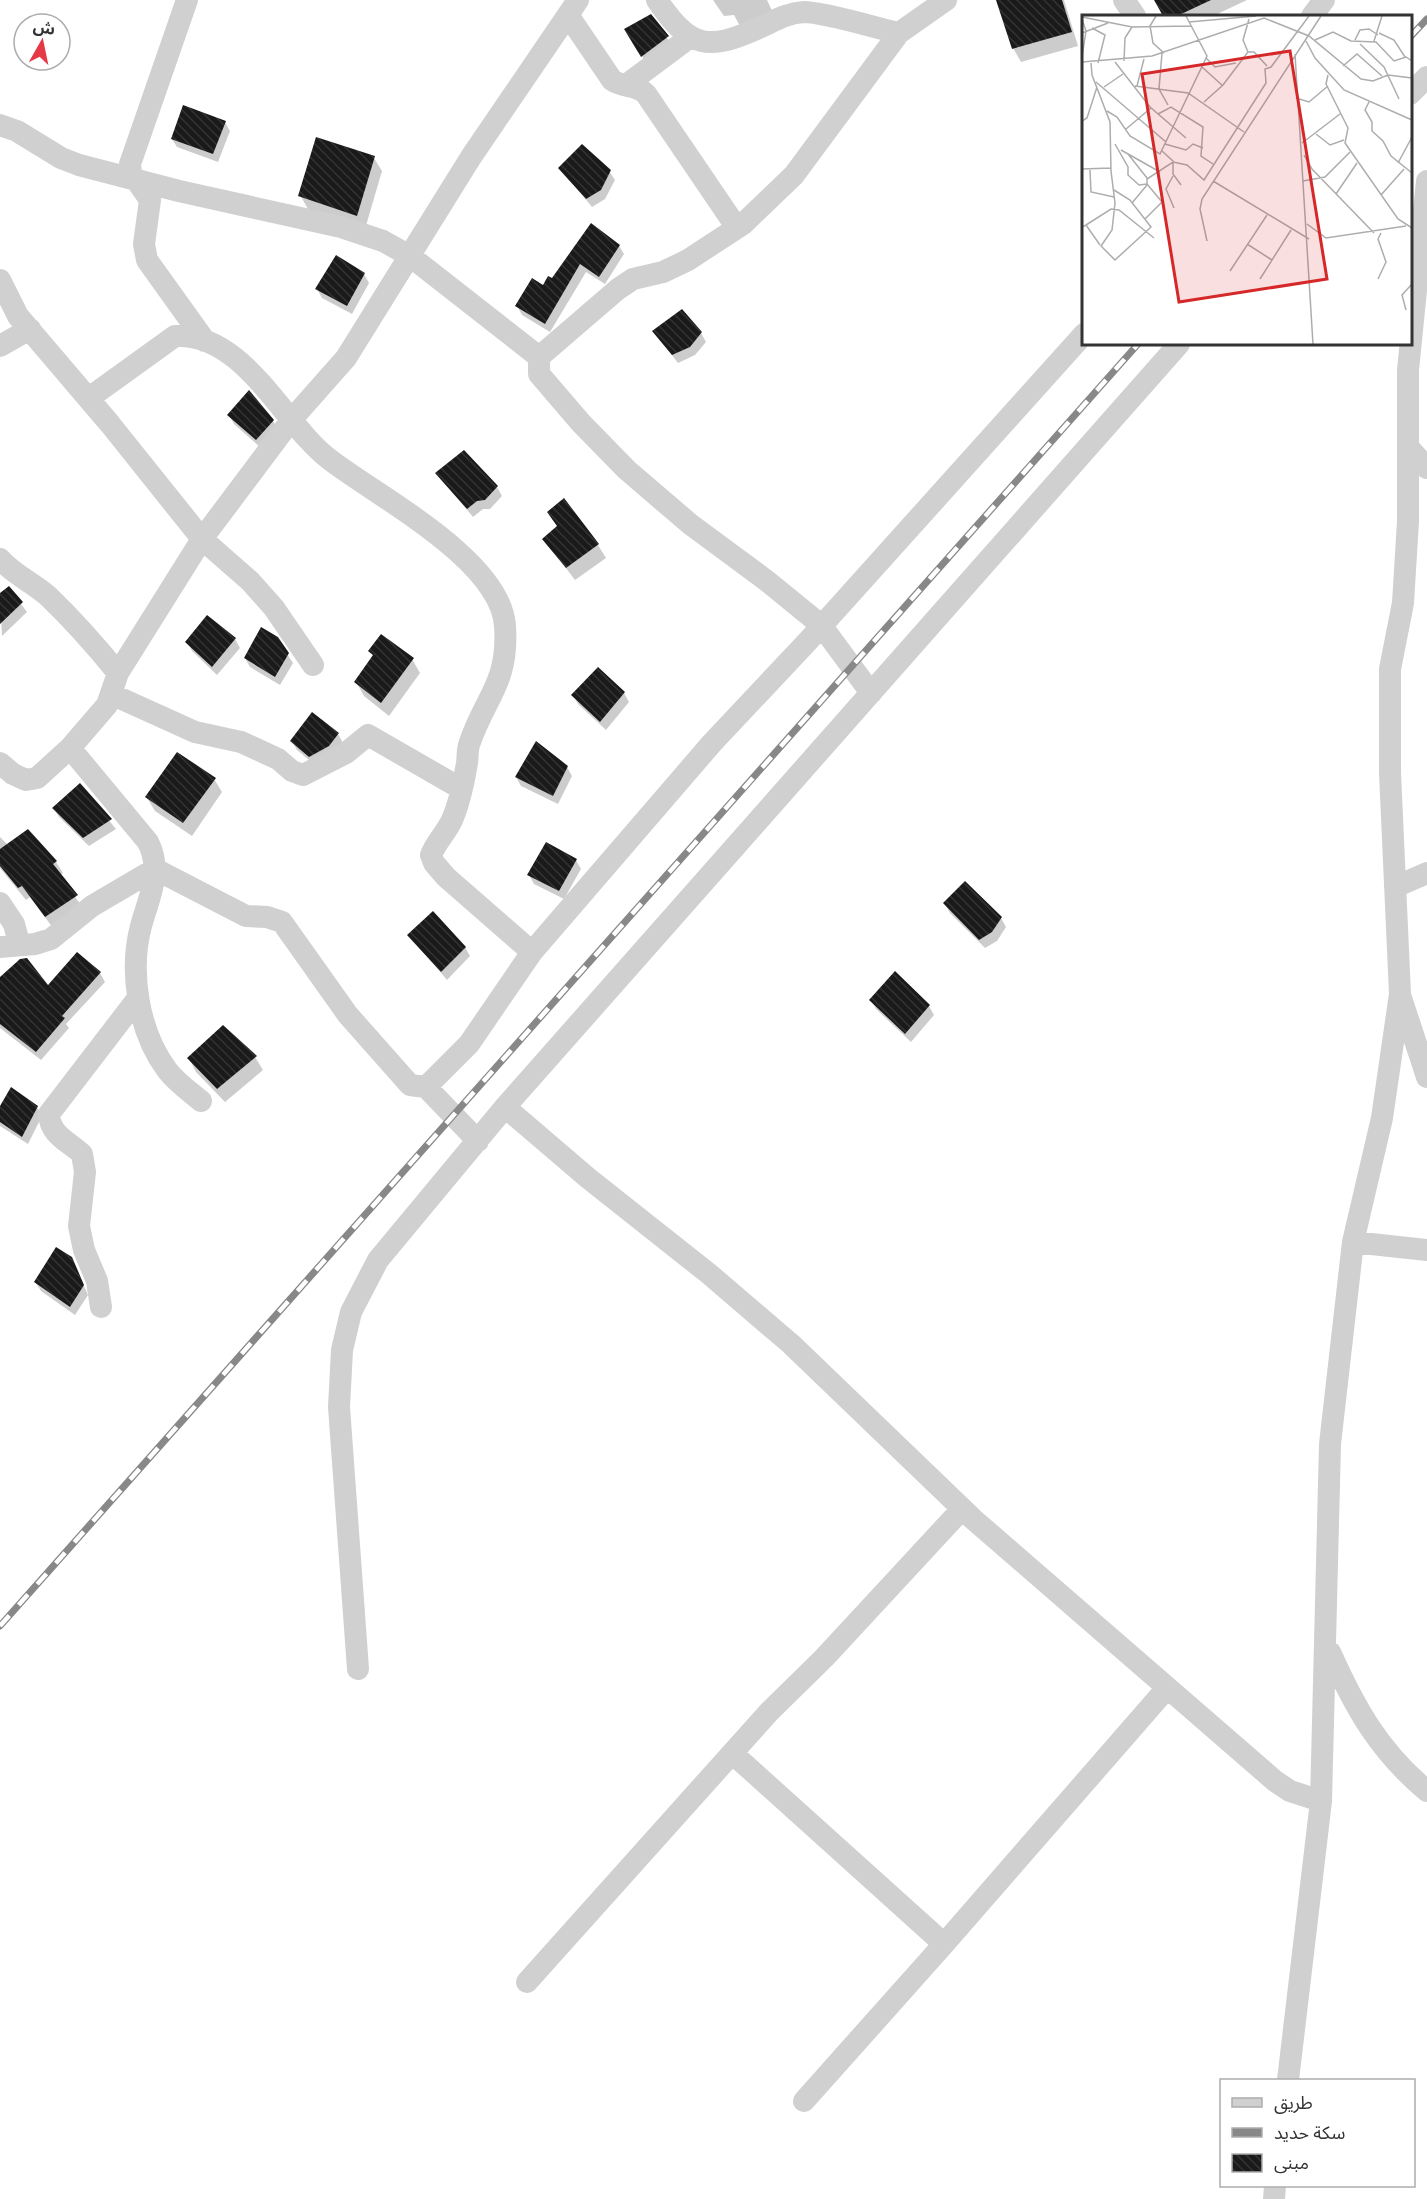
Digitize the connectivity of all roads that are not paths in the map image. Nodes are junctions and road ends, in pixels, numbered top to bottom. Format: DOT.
graph roads {
  1 [pos="187,0"];
  2 [pos="657,0"];
  3 [pos="946,0"];
  4 [pos="1124,0"];
  5 [pos="1324,0"];
  6 [pos="573,8"];
  7 [pos="1134,15"];
  8 [pos="1313,15"];
  9 [pos="899,33"];
  10 [pos="689,38"];
  11 [pos="1427,76"];
  12 [pos="626,86"];
  13 [pos="1412,92"];
  14 [pos="0,125"];
  15 [pos="135,179"];
  16 [pos="1427,181"];
  17 [pos="737,228"];
  18 [pos="410,256"];
  19 [pos="0,280"];
  20 [pos="30,329"];
  21 [pos="1412,330"];
  22 [pos="1082,335"];
  23 [pos="205,341"];
  24 [pos="1178,345"];
  25 [pos="1411,345"];
  26 [pos="0,346"];
  27 [pos="539,357"];
  28 [pos="88,398"];
  29 [pos="292,419"];
  30 [pos="1408,447"];
  31 [pos="1427,468"];
  32 [pos="202,539"];
  33 [pos="0,559"];
  34 [pos="821,625"];
  35 [pos="314,665"];
  36 [pos="114,683"];
  37 [pos="870,693"];
  38 [pos="70,748"];
  39 [pos="0,762"];
  40 [pos="460,788"];
  41 [pos="155,869"];
  42 [pos="1427,873"];
  43 [pos="1395,887"];
  44 [pos="0,903"];
  45 [pos="10,945"];
  46 [pos="532,952"];
  47 [pos="1400,994"];
  48 [pos="138,998"];
  49 [pos="1427,1077"];
  50 [pos="426,1087"];
  51 [pos="201,1101"];
  52 [pos="505,1107"];
  53 [pos="478,1140"];
  54 [pos="1353,1242"];
  55 [pos="1427,1250"];
  56 [pos="101,1306"];
  57 [pos="962,1509"];
  58 [pos="1327,1645"];
  59 [pos="358,1669"];
  60 [pos="1167,1688"];
  61 [pos="732,1753"];
  62 [pos="1427,1791"];
  63 [pos="1321,1801"];
  64 [pos="944,1944"];
  65 [pos="527,1982"];
  66 [pos="1288,2079"];
  67 [pos="804,2101"];
  1 -- 15 [label="street"];
  2 -- 10 [label="street"];
  3 -- 9 [label="street"];
  4 -- 7 [label="street"];
  5 -- 8 [label="street"];
  6 -- 12 [label="street"];
  6 -- 18 [label="street"];
  9 -- 10 [label="street"];
  9 -- 17 [label="street"];
  10 -- 12 [label="street"];
  11 -- 13 [label="street"];
  12 -- 17 [label="street"];
  14 -- 15 [label="street"];
  15 -- 18 [label="street"];
  15 -- 23 [label="street"];
  16 -- 21 [label="street"];
  17 -- 27 [label="street"];
  18 -- 27 [label="street"];
  18 -- 29 [label="street"];
  19 -- 20 [label="street"];
  20 -- 26 [label="street"];
  20 -- 28 [label="street"];
  22 -- 34 [label="street"];
  23 -- 28 [label="street"];
  23 -- 29 [label="street"];
  24 -- 37 [label="street"];
  25 -- 30 [label="street"];
  27 -- 34 [label="street"];
  28 -- 32 [label="street"];
  29 -- 32 [label="street"];
  29 -- 40 [label="street"];
  30 -- 31 [label="street"];
  30 -- 43 [label="street"];
  32 -- 35 [label="street"];
  32 -- 36 [label="street"];
  33 -- 36 [label="street"];
  34 -- 37 [label="street"];
  34 -- 46 [label="street"];
  36 -- 38 [label="street"];
  36 -- 40 [label="street"];
  37 -- 52 [label="street"];
  38 -- 39 [label="street"];
  38 -- 41 [label="street"];
  40 -- 46 [label="street"];
  41 -- 45 [label="street"];
  41 -- 48 [label="street"];
  41 -- 50 [label="street"];
  42 -- 43 [label="street"];
  43 -- 47 [label="street"];
  44 -- 45 [label="street"];
  46 -- 50 [label="street"];
  47 -- 49 [label="street"];
  47 -- 54 [label="street"];
  48 -- 51 [label="street"];
  48 -- 56 [label="street"];
  50 -- 53 [label="street"];
  52 -- 53 [label="street"];
  52 -- 57 [label="street"];
  53 -- 59 [label="street"];
  54 -- 55 [label="street"];
  54 -- 58 [label="street"];
  57 -- 60 [label="street"];
  57 -- 61 [label="street"];
  58 -- 62 [label="street"];
  58 -- 63 [label="street"];
  60 -- 63 [label="street"];
  60 -- 64 [label="street"];
  61 -- 64 [label="street"];
  61 -- 65 [label="street"];
  63 -- 66 [label="street"];
  64 -- 67 [label="street"];
}
